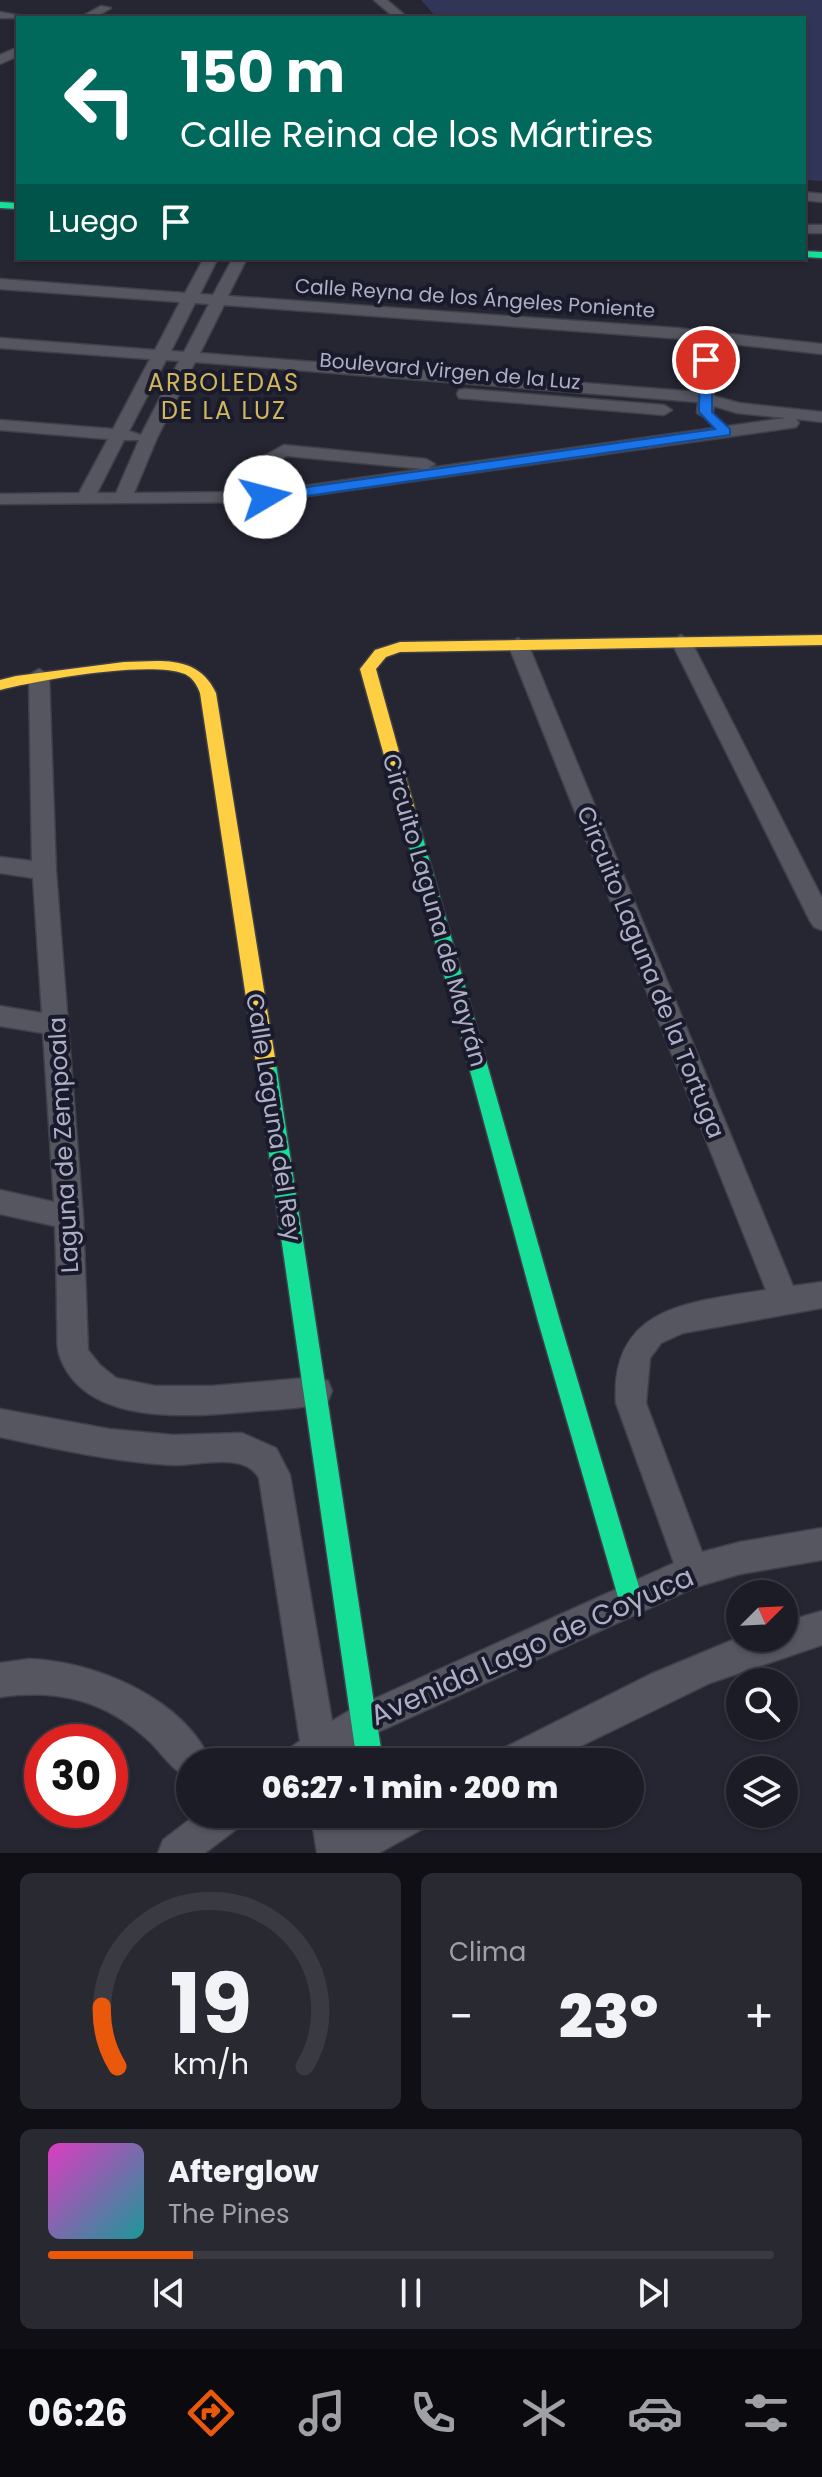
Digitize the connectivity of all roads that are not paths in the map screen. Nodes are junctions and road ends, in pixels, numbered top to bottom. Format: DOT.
graph roads {
  1 [pos="380,0"];
  2 [pos="105,8"];
  3 [pos="89,16"];
  4 [pos="400,16"];
  5 [pos="210,260"];
  6 [pos="239,260"];
  7 [pos="0,284"];
  8 [pos="191,297"];
  9 [pos="220,299"];
  10 [pos="706,336"];
  11 [pos="0,343"];
  12 [pos="822,349"];
  13 [pos="0,357"];
  14 [pos="156,362"];
  15 [pos="187,364"];
  16 [pos="706,405"];
  17 [pos="821,417"];
  18 [pos="0,425"];
  19 [pos="725,432"];
  20 [pos="119,435"];
  21 [pos="148,438"];
  22 [pos="460,468"];
  23 [pos="265,497"];
  24 [pos="123,498"];
  25 [pos="0,499"];
  26 [pos="85,499"];
  27 [pos="822,640"];
  28 [pos="681,641"];
  29 [pos="518,644"];
  30 [pos="39,675"];
  31 [pos="0,685"];
  32 [pos="0,865"];
  33 [pos="44,871"];
  34 [pos="822,921"];
  35 [pos="0,1016"];
  36 [pos="56,1025"];
  37 [pos="0,1202"];
  38 [pos="69,1217"];
  39 [pos="822,1295"];
  40 [pos="784,1300"];
  41 [pos="317,1391"];
  42 [pos="0,1423"];
  43 [pos="822,1544"];
  44 [pos="693,1571"];
  45 [pos="630,1597"];
  46 [pos="822,1628"];
  47 [pos="0,1680"];
  48 [pos="364,1721"];
  49 [pos="181,1748"];
  50 [pos="312,1748"];
  51 [pos="326,1748"];
  52 [pos="368,1748"];
  53 [pos="541,1748"];
  54 [pos="208,1828"];
  55 [pos="331,1828"];
  56 [pos="373,1828"];
  57 [pos="176,1853"];
  58 [pos="335,1853"];
  59 [pos="343,1853"];
  1 -- 4 [label="street"];
  2 -- 3 [label="street"];
  5 -- 8 [label="street"];
  6 -- 9 [label="street"];
  7 -- 8 [label="street, Calle Reyna de los Ángeles Poniente"];
  8 -- 9 [label="street, Calle Reyna de los Ángeles Poniente"];
  8 -- 14 [label="street"];
  9 -- 10 [label="street, Calle Reyna de los Ángeles Poniente"];
  9 -- 15 [label="street"];
  10 -- 12 [label="street, Calle Reyna de los Ángeles Poniente"];
  10 -- 16 [label="street"];
  11 -- 14 [label="street, Boulevard Virgen de la Luz"];
  13 -- 14 [label="street, Boulevard Virgen de la Luz"];
  14 -- 15 [label="street, Boulevard Virgen de la Luz"];
  14 -- 20 [label="street"];
  15 -- 16 [label="street, Boulevard Virgen de la Luz"];
  15 -- 21 [label="street"];
  16 -- 17 [label="street, Boulevard Virgen de la Luz"];
  16 -- 19 [label="street"];
  17 -- 19 [label="street"];
  18 -- 20 [label="street"];
  19 -- 22 [label="street"];
  20 -- 21 [label="street"];
  20 -- 26 [label="street"];
  21 -- 24 [label="street"];
  22 -- 23 [label="street"];
  22 -- 23 [label="street"];
  23 -- 24 [label="street"];
  24 -- 26 [label="street"];
  25 -- 26 [label="street"];
  27 -- 28 [label="street, Circuito Laguna de Mayrán"];
  28 -- 29 [label="street, Circuito Laguna de Mayrán"];
  28 -- 34 [label="street"];
  29 -- 40 [label="street, Circuito Laguna de la Tortuga"];
  29 -- 45 [label="street, Circuito Laguna de Mayrán"];
  30 -- 31 [label="street, Calle Laguna del Rey"];
  30 -- 33 [label="street, Laguna de Zempoala"];
  30 -- 41 [label="street, Calle Laguna del Rey"];
  32 -- 33 [label="street"];
  33 -- 36 [label="street, Laguna de Zempoala"];
  35 -- 36 [label="street"];
  36 -- 38 [label="street, Laguna de Zempoala"];
  37 -- 38 [label="street"];
  38 -- 41 [label="street, Laguna de Zempoala"];
  39 -- 40 [label="street"];
  40 -- 44 [label="street"];
  41 -- 48 [label="street, Calle Laguna del Rey"];
  42 -- 50 [label="street"];
  43 -- 44 [label="street, Avenida Lago de Coyuca"];
  44 -- 45 [label="street, Avenida Lago de Coyuca"];
  45 -- 48 [label="street, Avenida Lago de Coyuca"];
  46 -- 53 [label="street"];
  47 -- 49 [label="street"];
  48 -- 51 [label="street, Avenida Lago de Coyuca"];
  48 -- 52 [label="street, Calle Laguna del Rey"];
  54 -- 57 [label="street"];
  55 -- 58 [label="street"];
  56 -- 59 [label="street"];
}
